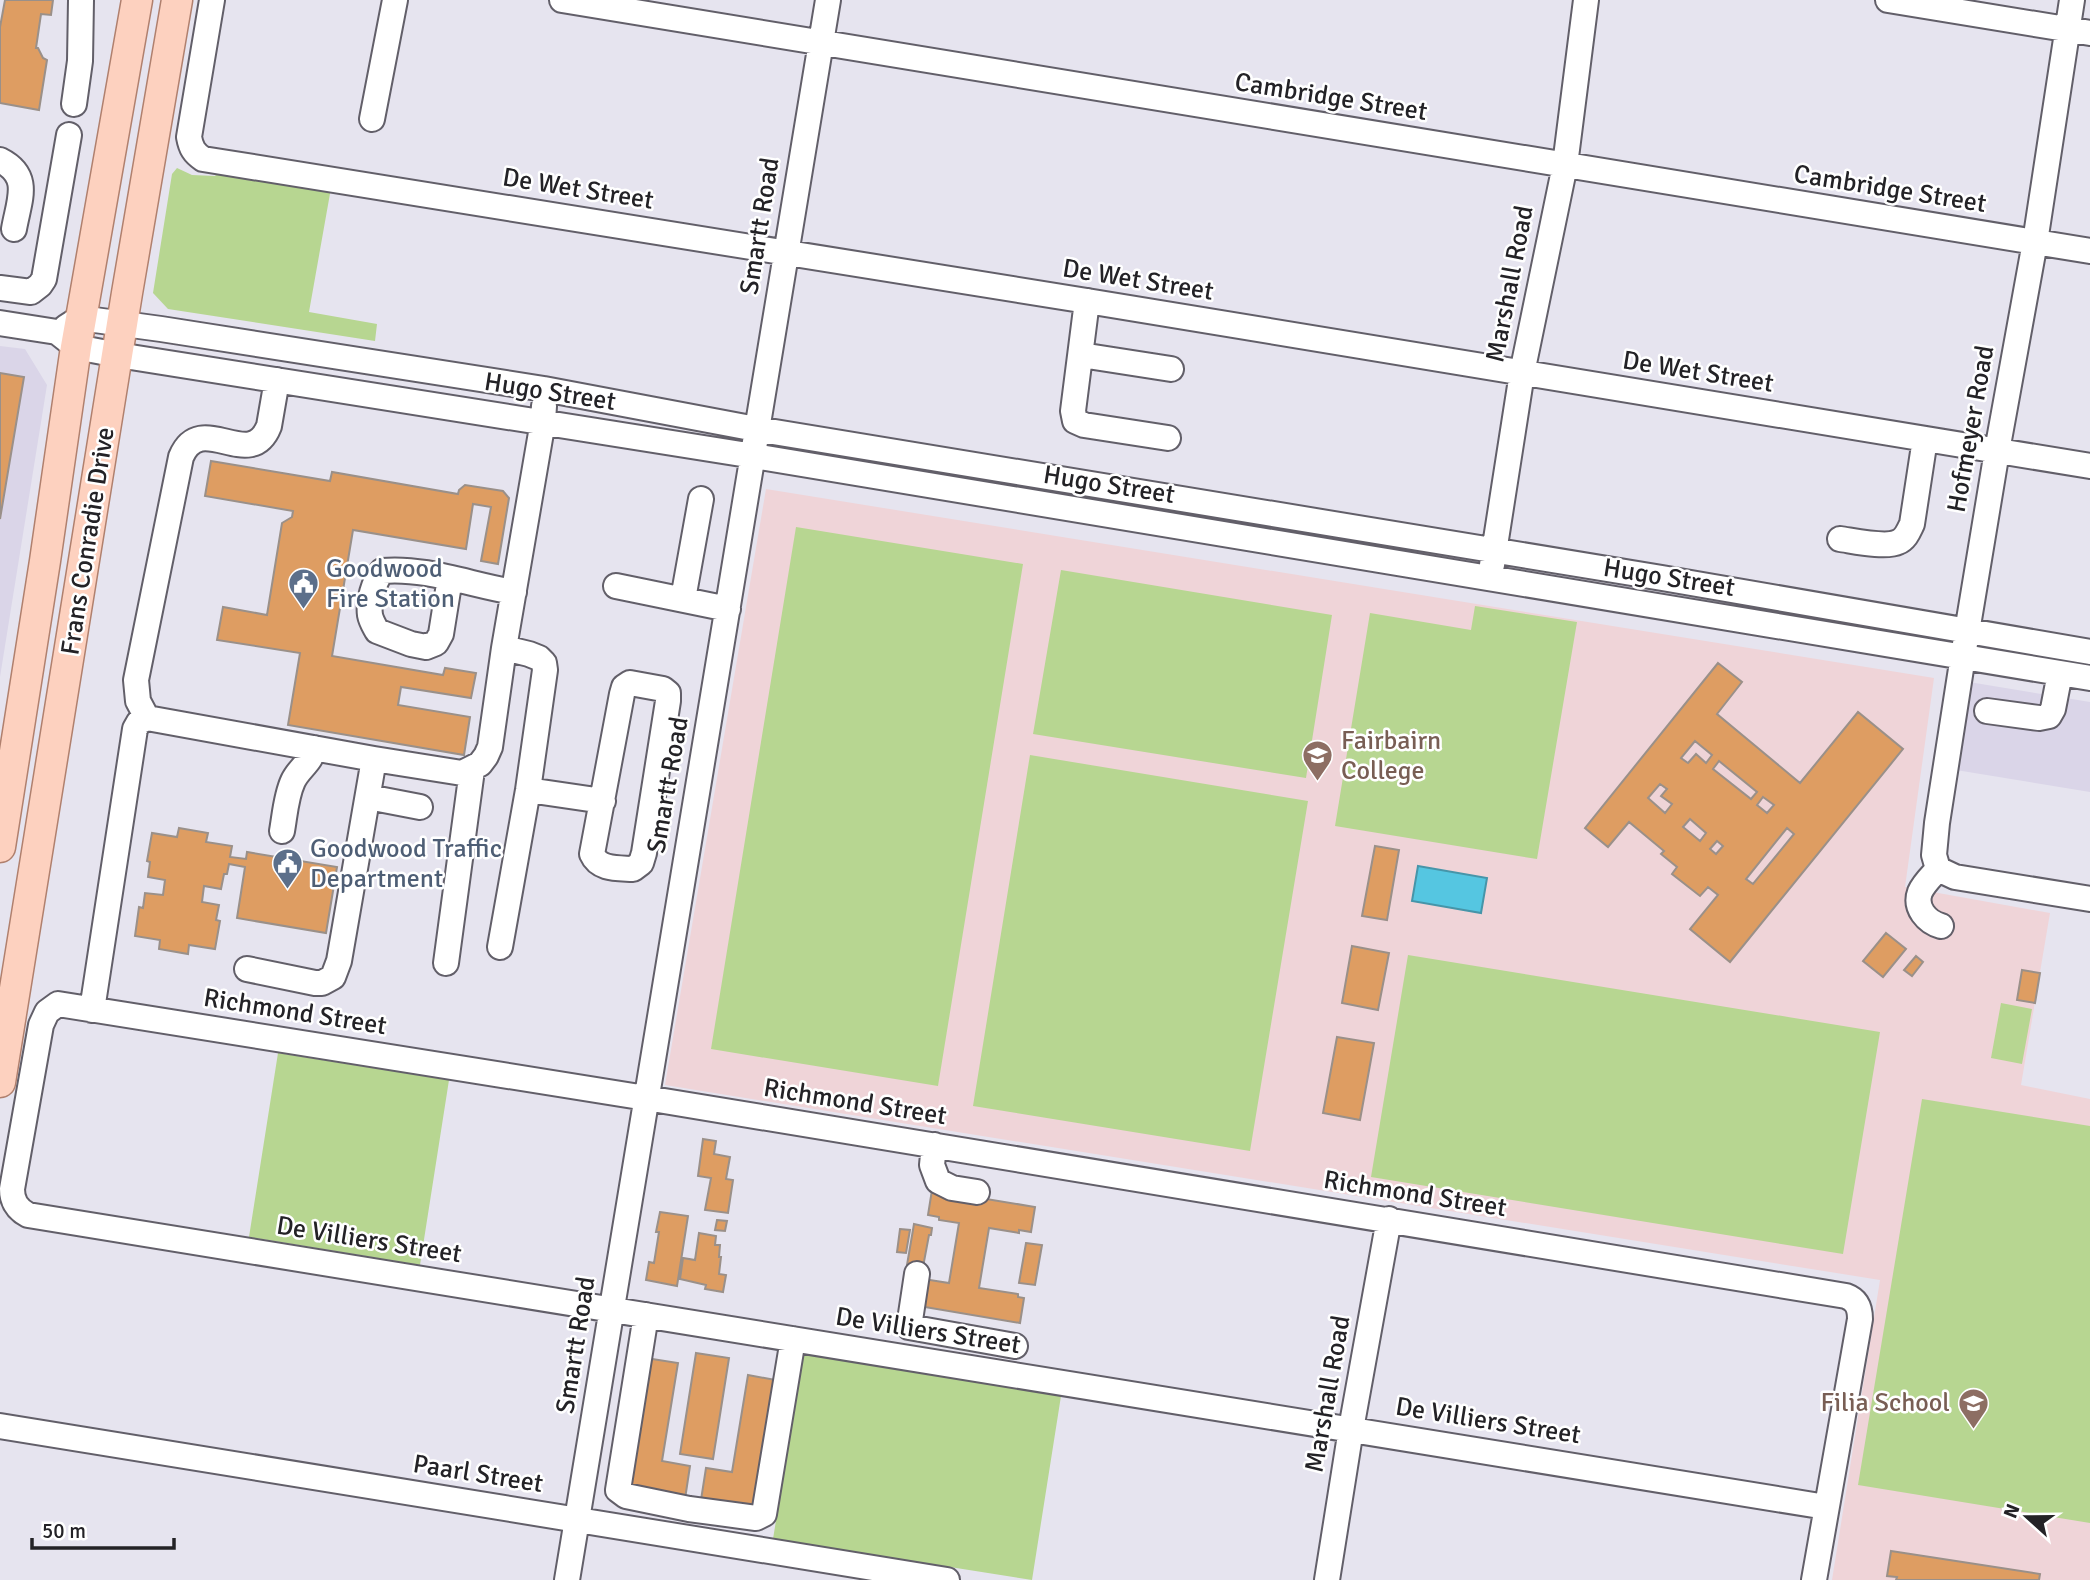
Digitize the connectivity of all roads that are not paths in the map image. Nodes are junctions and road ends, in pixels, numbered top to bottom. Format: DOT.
graph roads {
  1 [pos="81,0"];
  2 [pos="121,0"];
  3 [pos="137,0"];
  4 [pos="177,0"];
  5 [pos="212,0"];
  6 [pos="395,0"];
  7 [pos="562,0"];
  8 [pos="828,0"];
  9 [pos="1586,0"];
  10 [pos="1888,0"];
  11 [pos="2072,0"];
  12 [pos="2079,31"];
  13 [pos="821,43"];
  14 [pos="124,70"];
  15 [pos="74,104"];
  16 [pos="372,119"];
  17 [pos="69,135"];
  18 [pos="0,160"];
  19 [pos="1564,165"];
  20 [pos="14,229"];
  21 [pos="2035,243"];
  22 [pos="2090,251"];
  23 [pos="786,253"];
  24 [pos="0,288"];
  25 [pos="1087,301"];
  26 [pos="0,323"];
  27 [pos="122,324"];
  28 [pos="71,333"];
  29 [pos="118,355"];
  30 [pos="1080,355"];
  31 [pos="1171,369"];
  32 [pos="422,370"];
  33 [pos="1522,373"];
  34 [pos="277,380"];
  35 [pos="544,389"];
  36 [pos="417,401"];
  37 [pos="544,421"];
  38 [pos="756,429"];
  39 [pos="1168,438"];
  40 [pos="1925,439"];
  41 [pos="1997,451"];
  42 [pos="754,456"];
  43 [pos="2090,466"];
  44 [pos="701,499"];
  45 [pos="1840,539"];
  46 [pos="1493,551"];
  47 [pos="450,578"];
  48 [pos="1662,578"];
  49 [pos="1491,579"];
  50 [pos="616,586"];
  51 [pos="514,592"];
  52 [pos="683,599"];
  53 [pos="1659,607"];
  54 [pos="728,609"];
  55 [pos="1968,631"];
  56 [pos="504,648"];
  57 [pos="2090,652"];
  58 [pos="1963,656"];
  59 [pos="2060,673"];
  60 [pos="2090,678"];
  61 [pos="1987,711"];
  62 [pos="147,718"];
  63 [pos="314,748"];
  64 [pos="374,760"];
  65 [pos="472,770"];
  66 [pos="527,790"];
  67 [pos="368,797"];
  68 [pos="603,801"];
  69 [pos="420,807"];
  70 [pos="282,831"];
  71 [pos="0,847"];
  72 [pos="1938,869"];
  73 [pos="2090,899"];
  74 [pos="1941,926"];
  75 [pos="500,947"];
  76 [pos="446,963"];
  77 [pos="247,969"];
  78 [pos="92,1010"];
  79 [pos="0,1082"];
  80 [pos="646,1098"];
  81 [pos="934,1145"];
  82 [pos="976,1192"];
  83 [pos="21,1212"];
  84 [pos="1389,1219"];
  85 [pos="917,1274"];
  86 [pos="612,1310"];
  87 [pos="646,1315"];
  88 [pos="909,1327"];
  89 [pos="793,1339"];
  90 [pos="1015,1346"];
  91 [pos="904,1357"];
  92 [pos="0,1426"];
  93 [pos="1351,1429"];
  94 [pos="1826,1507"];
  95 [pos="689,1508"];
  96 [pos="577,1520"];
  97 [pos="688,1538"];
  98 [pos="567,1580"];
  99 [pos="947,1580"];
  100 [pos="1327,1580"];
  101 [pos="1814,1580"];
  1 -- 15 [label="street"];
  2 -- 14 [label="main road"];
  3 -- 14 [label="main road, Frans Conradie Drive"];
  4 -- 27 [label="main road, Frans Conradie Drive"];
  5 -- 23 [label="street, De Wet Street"];
  6 -- 16 [label="street"];
  7 -- 13 [label="street, Cambridge Street"];
  8 -- 13 [label="street, Smartt Road"];
  9 -- 19 [label="street, Marshall Road"];
  10 -- 12 [label="street"];
  11 -- 12 [label="street, Hofmeyer Road"];
  12 -- 21 [label="street, Hofmeyer Road"];
  13 -- 19 [label="street, Cambridge Street"];
  13 -- 23 [label="street, Smartt Road"];
  14 -- 28 [label="main road, Frans Conradie Drive"];
  17 -- 24 [label="street"];
  18 -- 20 [label="street"];
  19 -- 21 [label="street, Cambridge Street"];
  19 -- 33 [label="street, Marshall Road"];
  21 -- 22 [label="street, Cambridge Street"];
  21 -- 41 [label="street, Hofmeyer Road"];
  23 -- 25 [label="street, De Wet Street"];
  23 -- 38 [label="street, Smartt Road"];
  25 -- 30 [label="street"];
  25 -- 33 [label="street, De Wet Street"];
  26 -- 28 [label="street"];
  27 -- 28 [label="street, Hugo Street"];
  27 -- 29 [label="main road, Frans Conradie Drive"];
  27 -- 32 [label="street, Hugo Street"];
  28 -- 29 [label="street, Hugo Street"];
  28 -- 71 [label="main road, Frans Conradie Drive"];
  29 -- 34 [label="street, Hugo Street"];
  29 -- 79 [label="main road, Frans Conradie Drive"];
  30 -- 31 [label="street"];
  30 -- 39 [label="street"];
  32 -- 35 [label="street, Hugo Street"];
  32 -- 36 [label="street"];
  33 -- 40 [label="street, De Wet Street"];
  33 -- 46 [label="street, Marshall Road"];
  34 -- 36 [label="street, Hugo Street"];
  34 -- 62 [label="street"];
  35 -- 37 [label="street"];
  35 -- 38 [label="street, Hugo Street"];
  36 -- 37 [label="street, Hugo Street"];
  37 -- 42 [label="street, Hugo Street"];
  37 -- 51 [label="street"];
  38 -- 42 [label="street, Smartt Road"];
  38 -- 46 [label="street, Hugo Street"];
  40 -- 41 [label="street, De Wet Street"];
  40 -- 45 [label="street"];
  41 -- 43 [label="street, De Wet Street"];
  41 -- 55 [label="street, Hofmeyer Road"];
  42 -- 49 [label="street, Hugo Street"];
  42 -- 54 [label="street, Smartt Road"];
  44 -- 52 [label="street"];
  46 -- 48 [label="street, Hugo Street"];
  46 -- 49 [label="street, Marshall Road"];
  47 -- 51 [label="street"];
  48 -- 53 [label="street"];
  48 -- 55 [label="street, Hugo Street"];
  49 -- 53 [label="street, Hugo Street"];
  50 -- 52 [label="street"];
  51 -- 56 [label="street"];
  52 -- 54 [label="street"];
  53 -- 58 [label="street, Hugo Street"];
  54 -- 80 [label="street, Smartt Road"];
  55 -- 57 [label="street, Hugo Street"];
  55 -- 58 [label="street, Hofmeyer Road"];
  56 -- 65 [label="street"];
  56 -- 66 [label="street"];
  58 -- 59 [label="street, Hugo Street"];
  58 -- 72 [label="street, Hofmeyer Road"];
  59 -- 60 [label="street, Hugo Street"];
  59 -- 61 [label="street"];
  62 -- 63 [label="street"];
  62 -- 78 [label="street"];
  63 -- 64 [label="street"];
  63 -- 70 [label="street"];
  64 -- 65 [label="street"];
  64 -- 67 [label="street"];
  65 -- 76 [label="street"];
  66 -- 68 [label="street"];
  66 -- 75 [label="street"];
  67 -- 69 [label="street"];
  67 -- 77 [label="street"];
  68 -- 68 [label="street"];
  72 -- 73 [label="street"];
  72 -- 74 [label="street"];
  78 -- 80 [label="street, Richmond Street"];
  78 -- 83 [label="street, Richmond Street"];
  80 -- 81 [label="street, Richmond Street"];
  80 -- 86 [label="street, Smartt Road"];
  81 -- 82 [label="street"];
  81 -- 84 [label="street, Richmond Street"];
  83 -- 86 [label="street, De Villiers Street"];
  84 -- 93 [label="street, Marshall Road"];
  84 -- 94 [label="street, Richmond Street"];
  85 -- 88 [label="street"];
  86 -- 87 [label="street, De Villiers Street"];
  86 -- 96 [label="street, Smartt Road"];
  87 -- 89 [label="street, De Villiers Street"];
  87 -- 95 [label="street"];
  88 -- 90 [label="street"];
  88 -- 91 [label="street"];
  89 -- 91 [label="street, De Villiers Street"];
  89 -- 95 [label="street"];
  91 -- 93 [label="street, De Villiers Street"];
  92 -- 96 [label="street, Paarl Street"];
  93 -- 94 [label="street, De Villiers Street"];
  93 -- 100 [label="street, Marshall Road"];
  94 -- 101 [label="street"];
  95 -- 97 [label="street"];
  96 -- 97 [label="street, Paarl Street"];
  96 -- 98 [label="street, Smartt Road"];
  97 -- 99 [label="street, Paarl Street"];
}
